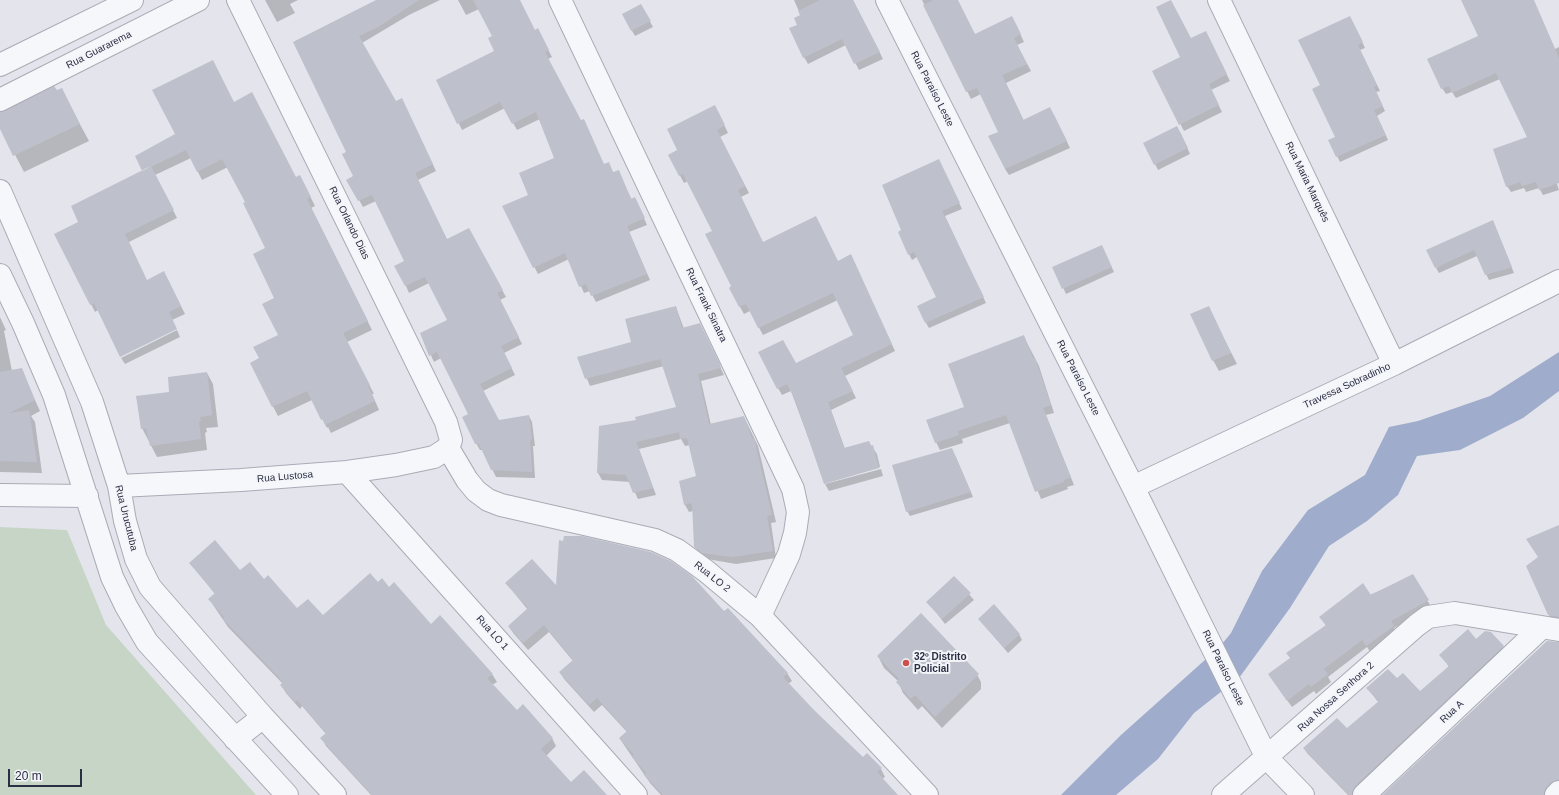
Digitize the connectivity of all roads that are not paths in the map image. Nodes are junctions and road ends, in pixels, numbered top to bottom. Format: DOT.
graph roads {
  1 [pos="132,0"];
  2 [pos="198,0"];
  3 [pos="238,0"];
  4 [pos="560,0"];
  5 [pos="887,0"];
  6 [pos="1219,0"];
  7 [pos="0,65"];
  8 [pos="0,100"];
  9 [pos="0,191"];
  10 [pos="0,275"];
  11 [pos="1559,281"];
  12 [pos="1394,364"];
  13 [pos="448,448"];
  14 [pos="347,472"];
  15 [pos="119,486"];
  16 [pos="1133,487"];
  17 [pos="0,495"];
  18 [pos="87,496"];
  19 [pos="1455,614"];
  20 [pos="760,616"];
  21 [pos="1550,629"];
  22 [pos="263,717"];
  23 [pos="235,740"];
  24 [pos="1267,758"];
  25 [pos="308,767"];
  26 [pos="283,791"];
  27 [pos="1559,792"];
  28 [pos="334,795"];
  29 [pos="636,795"];
  30 [pos="927,795"];
  31 [pos="1223,795"];
  32 [pos="1303,795"];
  33 [pos="1364,795"];
  34 [pos="1556,795"];
  1 -- 7 [label="street"];
  2 -- 8 [label="street, Rua Guararema"];
  3 -- 13 [label="street, Rua Orlando Dias"];
  4 -- 20 [label="street, Rua Frank Sinatra"];
  5 -- 16 [label="street, Rua Paraíso Leste"];
  6 -- 12 [label="street, Rua Maria Marquês"];
  9 -- 15 [label="street, Rua Urucutuba"];
  10 -- 18 [label="street"];
  11 -- 12 [label="street, Travessa Sobradinho"];
  12 -- 16 [label="street, Travessa Sobradinho"];
  13 -- 14 [label="street, Rua Lustosa"];
  13 -- 20 [label="street, Rua LO 2"];
  14 -- 15 [label="street, Rua Lustosa"];
  14 -- 29 [label="street, Rua LO 1"];
  15 -- 22 [label="street, Rua Urucutuba"];
  16 -- 24 [label="street, Rua Paraíso Leste"];
  17 -- 18 [label="street"];
  18 -- 23 [label="street"];
  19 -- 21 [label="street, Rua A"];
  19 -- 24 [label="street, Rua Nossa Senhora 2"];
  20 -- 30 [label="street, Rua LO 2"];
  21 -- 33 [label="street, Rua A"];
  22 -- 23 [label="street"];
  22 -- 25 [label="street, Rua Urucutuba"];
  23 -- 26 [label="street"];
  24 -- 31 [label="street, Rua Nossa Senhora 2"];
  24 -- 32 [label="street, Rua Paraíso Leste"];
  25 -- 26 [label="street"];
  25 -- 28 [label="street, Rua Urucutuba"];
  27 -- 34 [label="street"];
}
